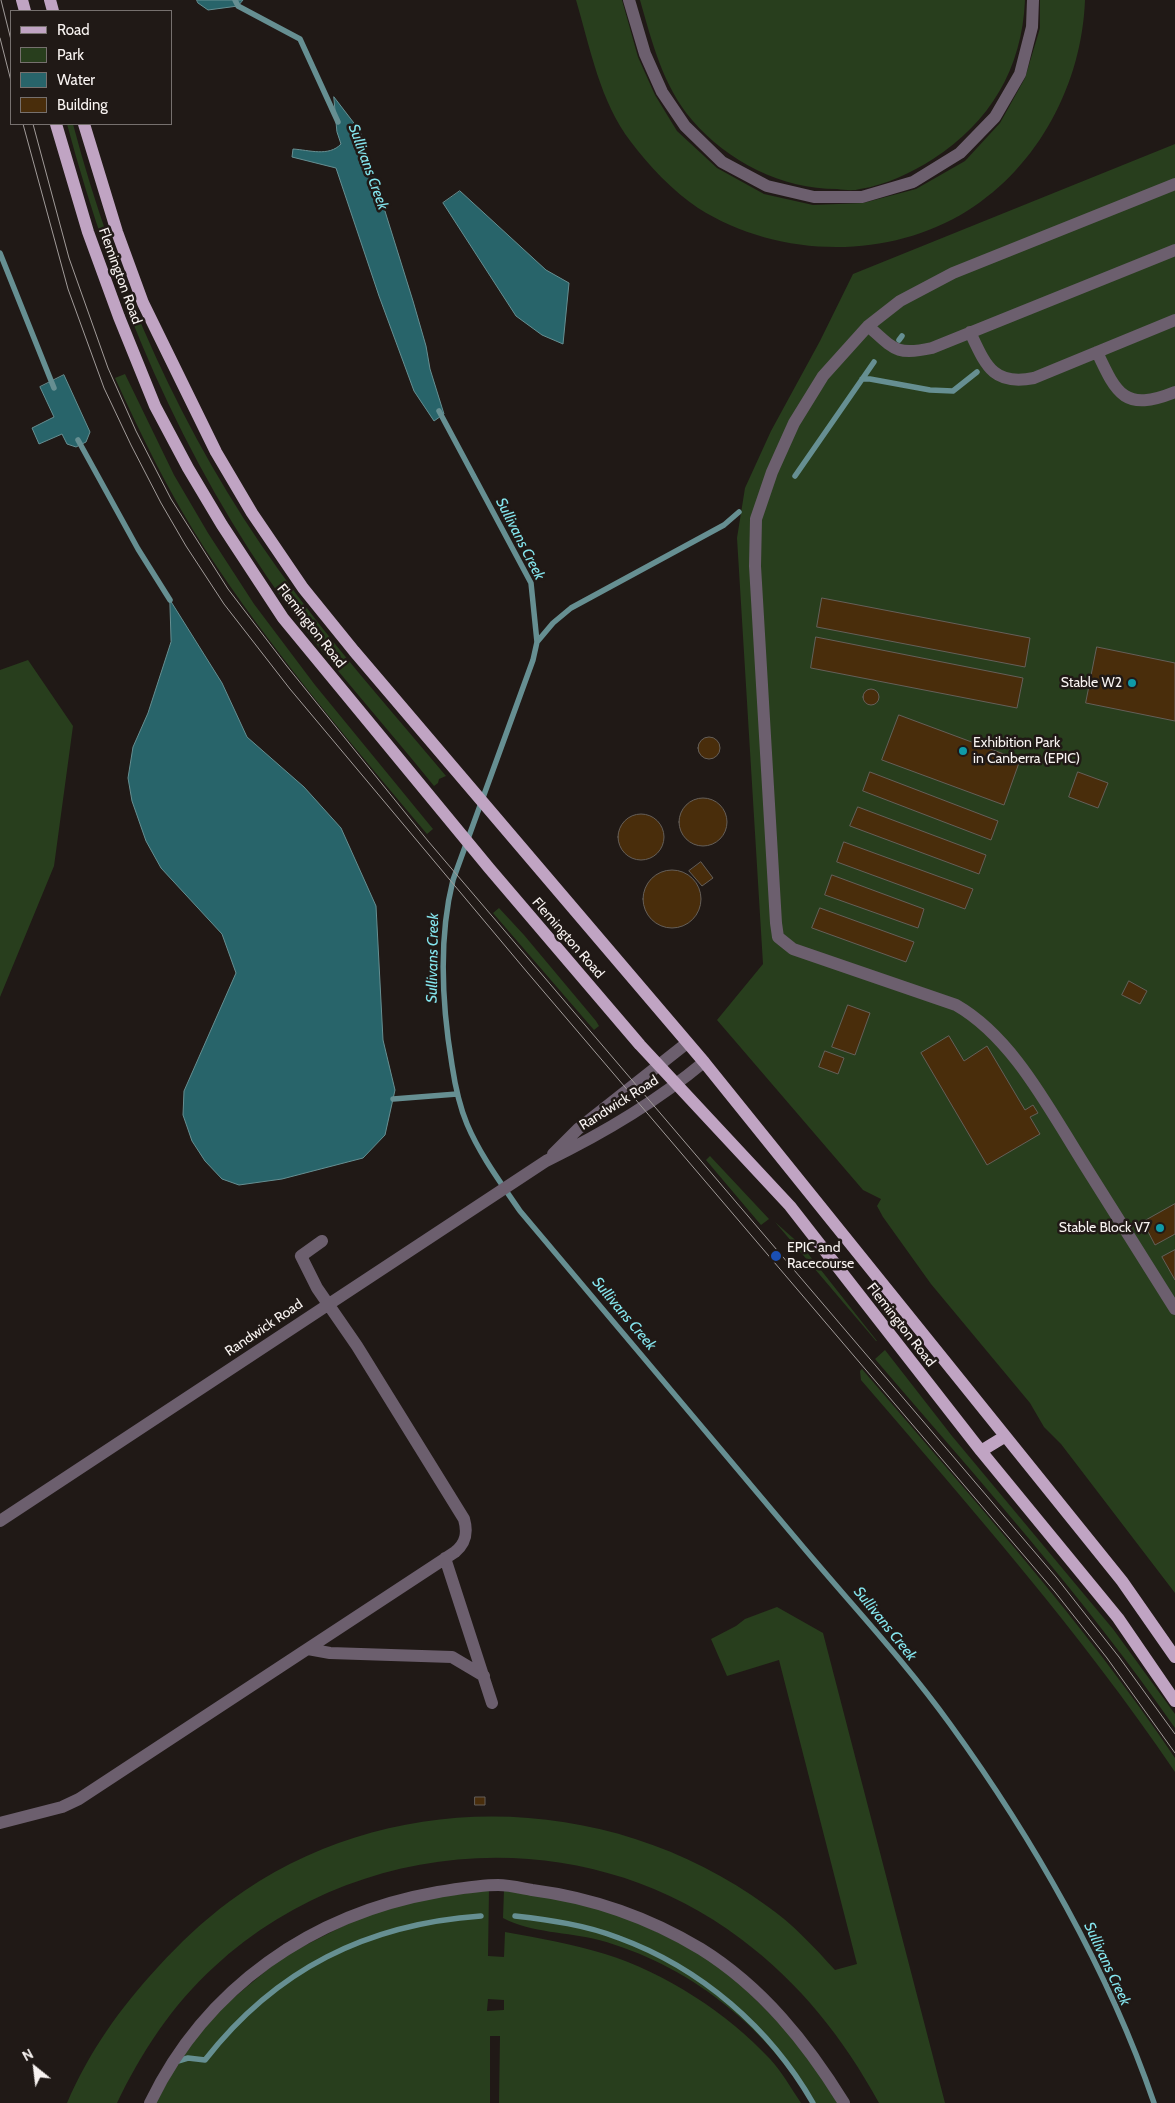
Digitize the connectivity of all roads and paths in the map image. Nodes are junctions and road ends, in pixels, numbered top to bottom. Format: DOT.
graph roads {
  1 [pos="630,0"];
  2 [pos="1033,0"];
  3 [pos="56,125"];
  4 [pos="84,125"];
  5 [pos="1175,184"];
  6 [pos="1175,250"];
  7 [pos="1175,320"];
  8 [pos="868,326"];
  9 [pos="970,332"];
  10 [pos="1098,352"];
  11 [pos="1175,392"];
  12 [pos="688,1043"];
  13 [pos="704,1062"];
  14 [pos="659,1066"];
  15 [pos="677,1085"];
  16 [pos="546,1161"];
  17 [pos="322,1241"];
  18 [pos="328,1304"];
  19 [pos="1175,1309"];
  20 [pos="1004,1437"];
  21 [pos="981,1451"];
  22 [pos="0,1521"];
  23 [pos="446,1558"];
  24 [pos="308,1649"];
  25 [pos="1175,1657"];
  26 [pos="484,1676"];
  27 [pos="1175,1701"];
  28 [pos="492,1703"];
  29 [pos="0,1823"];
  30 [pos="150,2103"];
  31 [pos="844,2103"];
  1 -- 2 [label="street"];
  3 -- 14 [label="main road, Flemington Road"];
  4 -- 12 [label="main road, Flemington Road"];
  5 -- 8 [label="street"];
  6 -- 9 [label="street"];
  7 -- 10 [label="street"];
  8 -- 9 [label="street"];
  8 -- 19 [label="street"];
  9 -- 10 [label="street"];
  10 -- 11 [label="street"];
  12 -- 13 [label="main road, Flemington Road"];
  12 -- 14 [label="street, Randwick Road"];
  13 -- 15 [label="street, Randwick Road"];
  13 -- 20 [label="main road, Flemington Road"];
  14 -- 15 [label="main road, Flemington Road"];
  14 -- 16 [label="street, Randwick Road"];
  15 -- 16 [label="street, Randwick Road"];
  15 -- 21 [label="main road, Flemington Road"];
  16 -- 18 [label="street, Randwick Road"];
  17 -- 18 [label="street"];
  18 -- 22 [label="street, Randwick Road"];
  18 -- 23 [label="street"];
  20 -- 21 [label="main road"];
  20 -- 25 [label="main road, Flemington Road"];
  21 -- 27 [label="main road, Flemington Road"];
  23 -- 24 [label="street"];
  23 -- 26 [label="street"];
  24 -- 26 [label="street"];
  24 -- 29 [label="street"];
  26 -- 28 [label="street"];
  30 -- 31 [label="street"];
}
